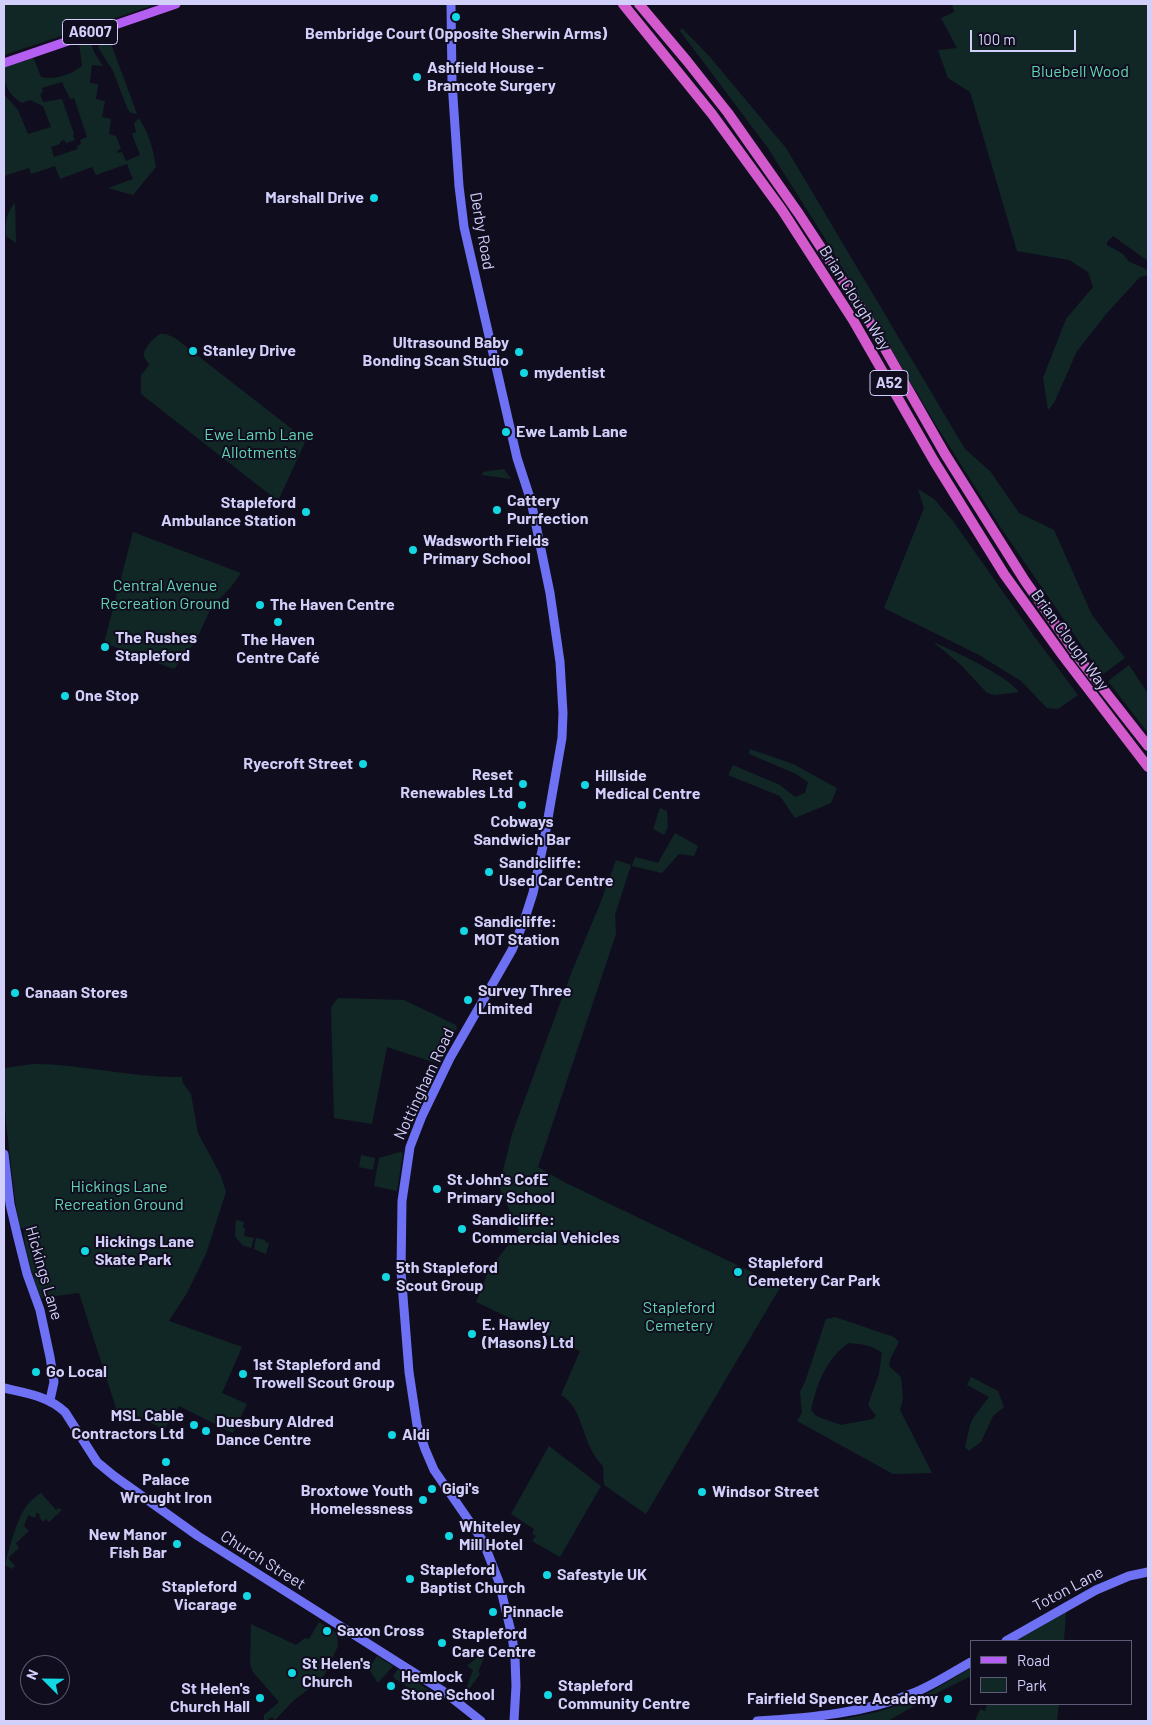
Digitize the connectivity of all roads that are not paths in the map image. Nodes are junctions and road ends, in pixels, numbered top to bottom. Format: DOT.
graph roads {
  1 [pos="176,4"];
  2 [pos="450,4"];
  3 [pos="623,4"];
  4 [pos="639,4"];
  5 [pos="4,63"];
  6 [pos="516,458"];
  7 [pos="1148,746"];
  8 [pos="1148,767"];
  9 [pos="4,1154"];
  10 [pos="4,1388"];
  11 [pos="50,1400"];
  12 [pos="1148,1572"];
  13 [pos="1008,1640"];
  14 [pos="970,1663"];
  15 [pos="481,1721"];
  16 [pos="514,1721"];
  17 [pos="757,1721"];
  1 -- 5 [label="main road, A6007"];
  2 -- 6 [label="main road, Derby Road"];
  3 -- 8 [label="highway, Brian Clough Way / A52"];
  4 -- 7 [label="highway, Brian Clough Way / A52"];
  6 -- 16 [label="main road, Nottingham Road"];
  9 -- 11 [label="main road, Hickings Lane"];
  10 -- 11 [label="main road"];
  11 -- 15 [label="main road, Church Street"];
  12 -- 13 [label="main road, Toton Lane"];
  14 -- 17 [label="main road"];
}
